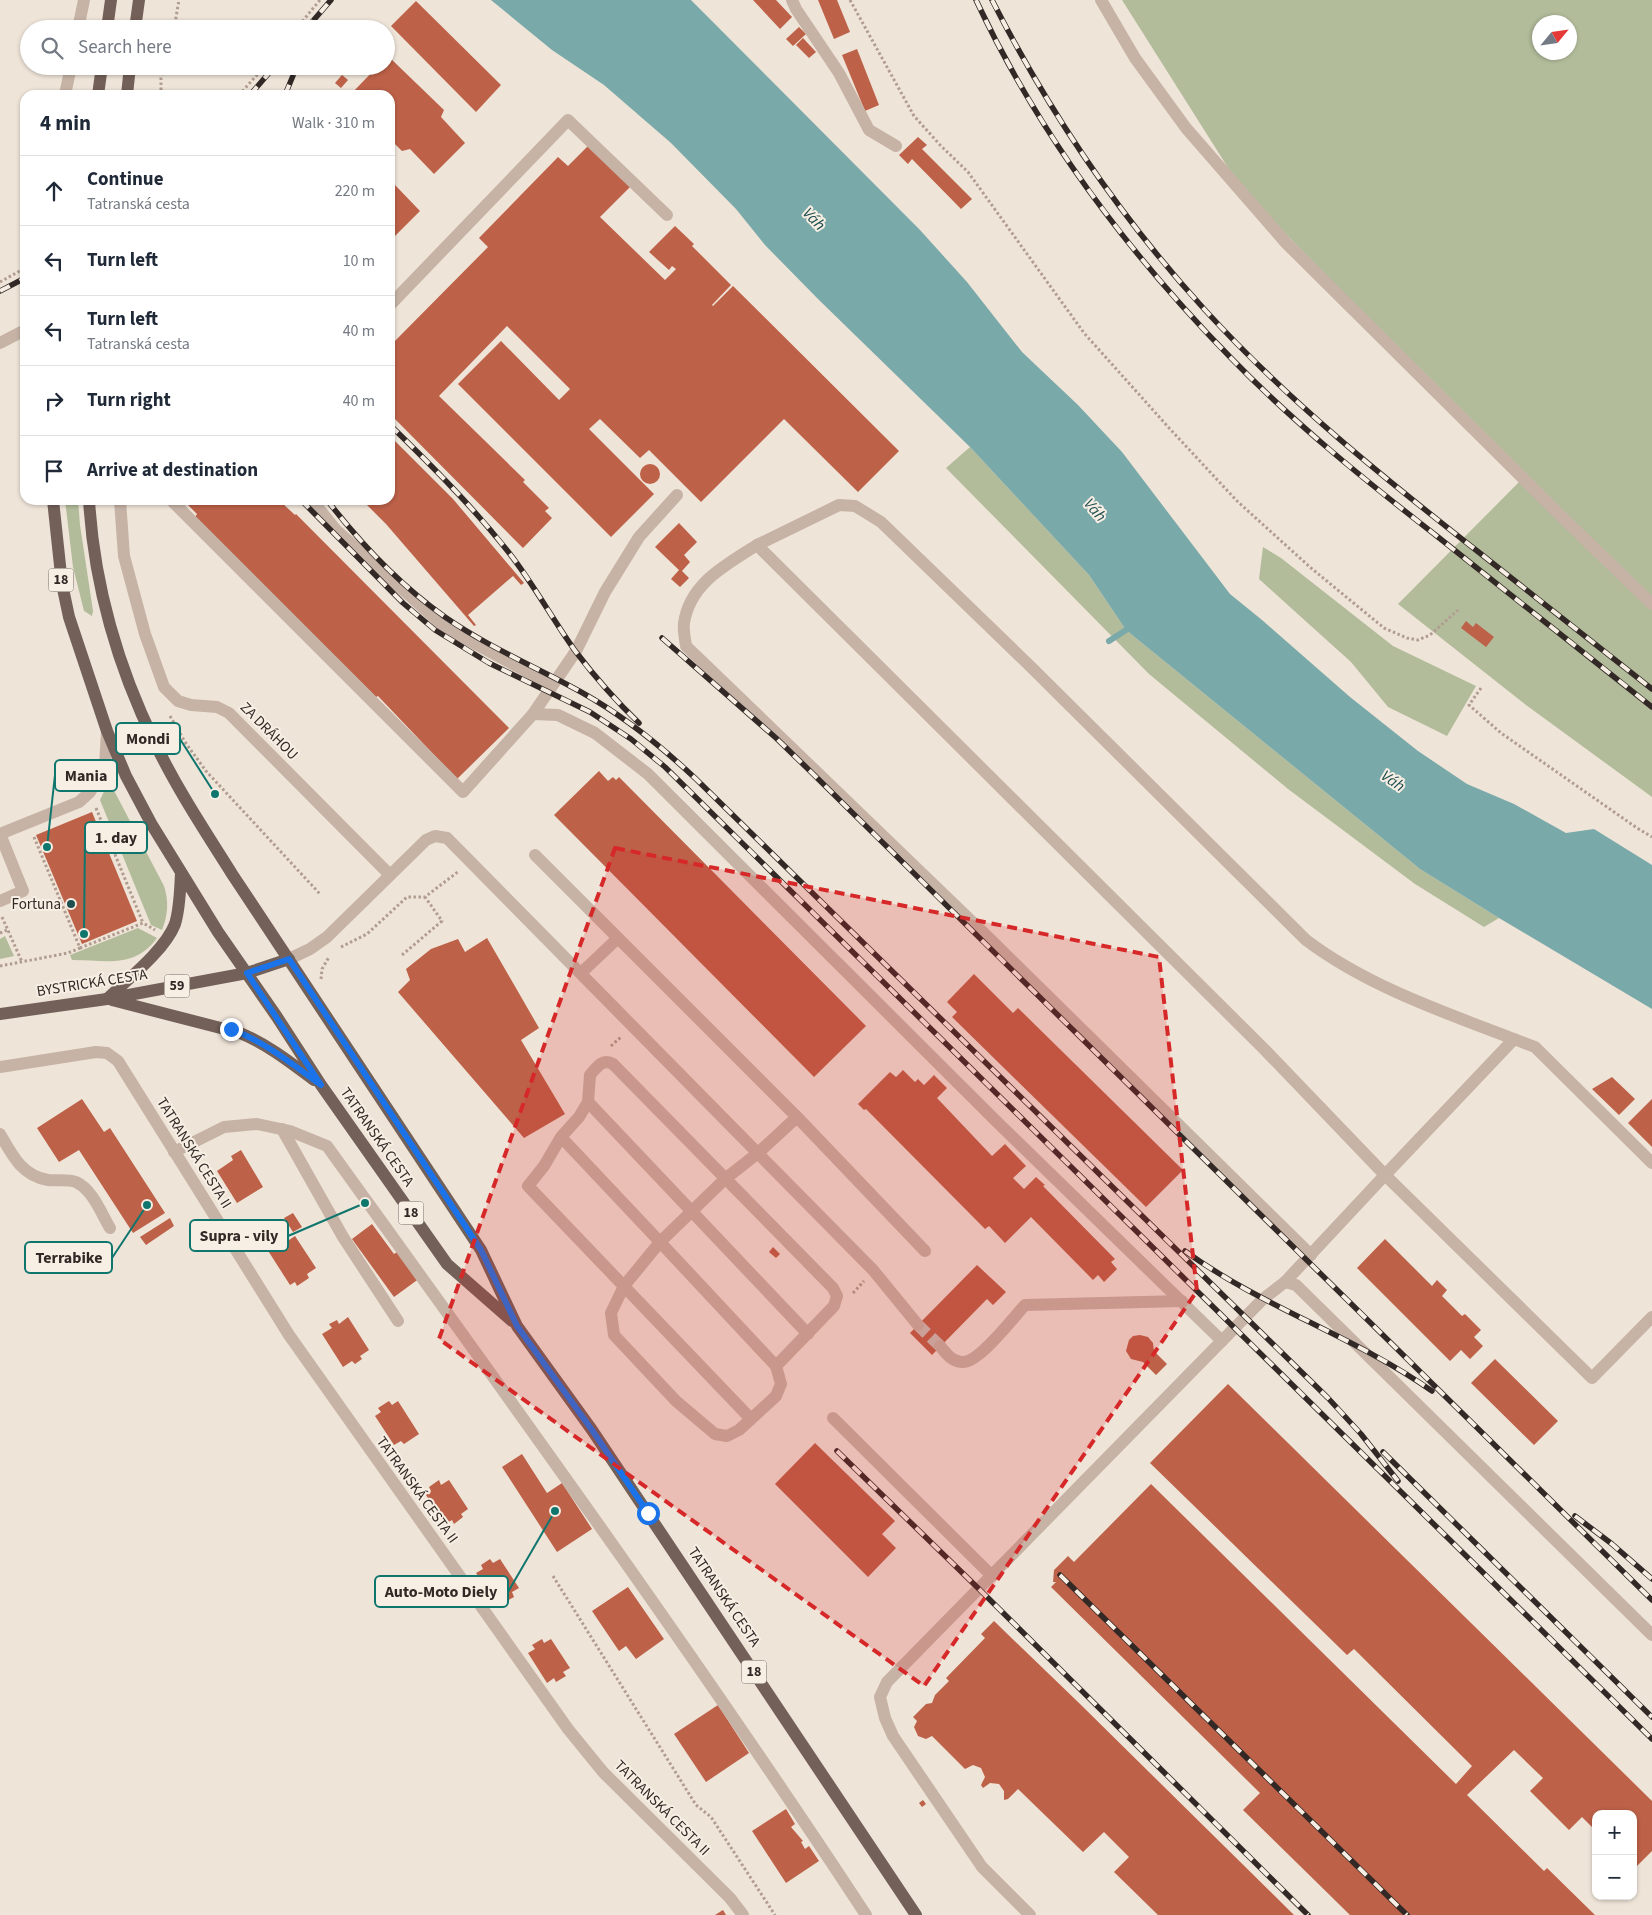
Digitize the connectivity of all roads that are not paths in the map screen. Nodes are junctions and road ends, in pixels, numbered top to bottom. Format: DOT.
graph roads {
  1 [pos="84,0"];
  2 [pos="111,0"];
  3 [pos="139,0"];
  4 [pos="792,0"];
  5 [pos="1101,0"];
  6 [pos="80,20"];
  7 [pos="108,20"];
  8 [pos="136,20"];
  9 [pos="69,75"];
  10 [pos="101,75"];
  11 [pos="129,75"];
  12 [pos="66,90"];
  13 [pos="99,90"];
  14 [pos="128,90"];
  15 [pos="896,146"];
  16 [pos="667,215"];
  17 [pos="395,299"];
  18 [pos="20,333"];
  19 [pos="0,343"];
  20 [pos="677,495"];
  21 [pos="54,505"];
  22 [pos="90,505"];
  23 [pos="120,505"];
  24 [pos="176,505"];
  25 [pos="316,505"];
  26 [pos="758,545"];
  27 [pos="1652,604"];
  28 [pos="552,685"];
  29 [pos="533,714"];
  30 [pos="107,730"];
  31 [pos="0,834"];
  32 [pos="535,855"];
  33 [pos="181,873"];
  34 [pos="390,875"];
  35 [pos="0,901"];
  36 [pos="618,938"];
  37 [pos="289,959"];
  38 [pos="247,973"];
  39 [pos="581,973"];
  40 [pos="107,999"];
  41 [pos="0,1014"];
  42 [pos="1514,1039"];
  43 [pos="0,1067"];
  44 [pos="321,1085"];
  45 [pos="588,1102"];
  46 [pos="797,1117"];
  47 [pos="282,1129"];
  48 [pos="0,1134"];
  49 [pos="561,1137"];
  50 [pos="174,1152"];
  51 [pos="758,1153"];
  52 [pos="1652,1163"];
  53 [pos="1384,1175"];
  54 [pos="725,1178"];
  55 [pos="692,1210"];
  56 [pos="110,1228"];
  57 [pos="660,1242"];
  58 [pos="924,1251"];
  59 [pos="1311,1255"];
  60 [pos="1285,1282"];
  61 [pos="624,1286"];
  62 [pos="1182,1301"];
  63 [pos="1652,1317"];
  64 [pos="398,1320"];
  65 [pos="916,1322"];
  66 [pos="517,1326"];
  67 [pos="808,1334"];
  68 [pos="1222,1340"];
  69 [pos="940,1346"];
  70 [pos="776,1366"];
  71 [pos="833,1418"];
  72 [pos="751,1419"];
  73 [pos="992,1576"];
  74 [pos="1652,1635"];
  75 [pos="742,1915"];
  76 [pos="866,1915"];
  77 [pos="916,1915"];
  78 [pos="1030,1915"];
  1 -- 6 [label="street"];
  2 -- 7 [label="main road"];
  3 -- 8 [label="main road"];
  4 -- 15 [label="street"];
  5 -- 27 [label="street"];
  9 -- 12 [label="street"];
  10 -- 13 [label="main road"];
  11 -- 14 [label="main road"];
  16 -- 17 [label="street"];
  18 -- 19 [label="street"];
  20 -- 28 [label="street"];
  21 -- 30 [label="main road, 18"];
  22 -- 37 [label="main road, 18"];
  23 -- 34 [label="street, ZA DRÁHOU"];
  24 -- 29 [label="street"];
  25 -- 28 [label="street"];
  26 -- 42 [label="street"];
  26 -- 53 [label="street"];
  26 -- 59 [label="street"];
  28 -- 29 [label="street"];
  29 -- 62 [label="street"];
  30 -- 31 [label="street"];
  30 -- 33 [label="main road, 18"];
  31 -- 35 [label="street"];
  32 -- 36 [label="street"];
  33 -- 38 [label="main road, 18"];
  33 -- 40 [label="main road"];
  34 -- 37 [label="street"];
  34 -- 39 [label="street"];
  36 -- 39 [label="street"];
  36 -- 46 [label="street"];
  37 -- 38 [label="main road, BYSTRICKÁ CESTA"];
  37 -- 66 [label="main road, TATRANSKÁ CESTA / 18"];
  38 -- 40 [label="main road, BYSTRICKÁ CESTA / 59"];
  38 -- 44 [label="main road, TATRANSKÁ CESTA / 18"];
  39 -- 51 [label="street"];
  40 -- 41 [label="main road, BYSTRICKÁ CESTA / 59"];
  40 -- 44 [label="main road"];
  42 -- 52 [label="street"];
  42 -- 53 [label="street"];
  43 -- 50 [label="street, TATRANSKÁ CESTA II"];
  44 -- 66 [label="main road, TATRANSKÁ CESTA / 18"];
  45 -- 49 [label="street"];
  45 -- 54 [label="street"];
  45 -- 55 [label="street"];
  46 -- 51 [label="street"];
  46 -- 58 [label="street"];
  47 -- 50 [label="street"];
  47 -- 64 [label="street"];
  47 -- 76 [label="street"];
  48 -- 56 [label="street"];
  49 -- 57 [label="street"];
  49 -- 61 [label="street"];
  50 -- 75 [label="street, TATRANSKÁ CESTA II"];
  51 -- 54 [label="street"];
  51 -- 65 [label="street"];
  53 -- 59 [label="street"];
  53 -- 63 [label="street"];
  54 -- 55 [label="street"];
  54 -- 67 [label="street"];
  55 -- 57 [label="street"];
  55 -- 67 [label="street"];
  57 -- 61 [label="street"];
  57 -- 70 [label="street"];
  59 -- 60 [label="street"];
  60 -- 68 [label="street"];
  60 -- 74 [label="street"];
  61 -- 72 [label="street"];
  61 -- 72 [label="street"];
  62 -- 68 [label="street"];
  62 -- 69 [label="street"];
  66 -- 77 [label="main road, TATRANSKÁ CESTA / 18"];
  67 -- 70 [label="street"];
  68 -- 73 [label="street"];
  70 -- 72 [label="street"];
  71 -- 73 [label="street"];
  73 -- 78 [label="street"];
}
